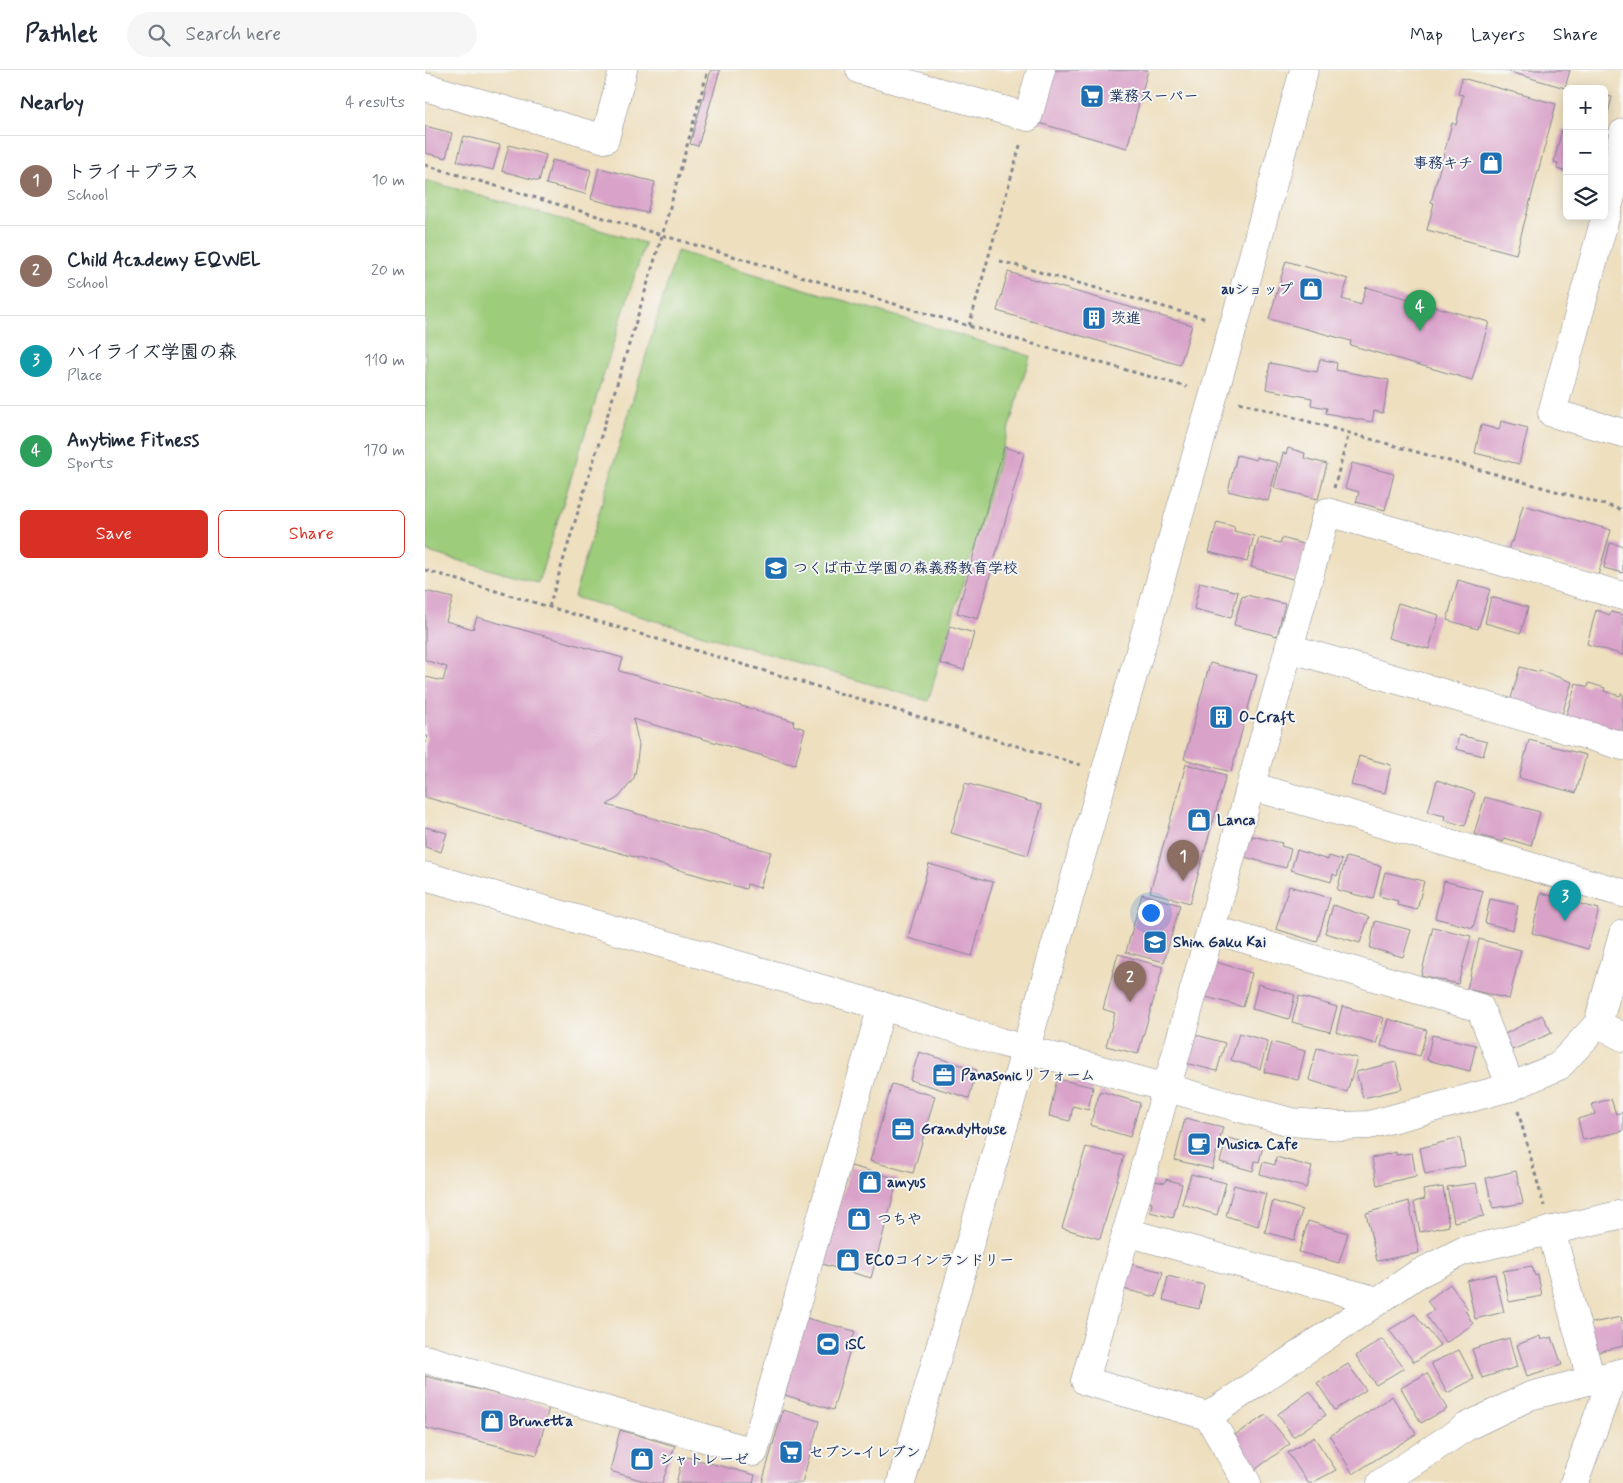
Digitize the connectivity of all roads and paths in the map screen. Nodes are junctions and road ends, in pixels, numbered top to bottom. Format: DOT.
graph roads {
  1 [pos="623,70"];
  2 [pos="708,70"];
  3 [pos="860,70"];
  4 [pos="1041,70"];
  5 [pos="1304,70"];
  6 [pos="425,87"];
  7 [pos="1028,118"];
  8 [pos="1623,133"];
  9 [pos="425,165"];
  10 [pos="662,236"];
  11 [pos="1000,261"];
  12 [pos="1207,319"];
  13 [pos="969,326"];
  14 [pos="1187,387"];
  15 [pos="1236,401"];
  16 [pos="1349,433"];
  17 [pos="1623,433"];
  18 [pos="1623,510"];
  19 [pos="1327,512"];
  20 [pos="425,570"];
  21 [pos="1623,596"];
  22 [pos="549,607"];
  23 [pos="1289,648"];
  24 [pos="1623,746"];
  25 [pos="1081,766"];
  26 [pos="1251,786"];
  27 [pos="425,876"];
  28 [pos="1623,893"];
  29 [pos="1211,929"];
  30 [pos="1623,934"];
  31 [pos="882,1006"];
  32 [pos="1598,1024"];
  33 [pos="1623,1037"];
  34 [pos="1026,1049"];
  35 [pos="1167,1086"];
  36 [pos="1511,1087"];
  37 [pos="1623,1214"];
  38 [pos="1551,1230"];
  39 [pos="1126,1232"];
  40 [pos="1378,1301"];
  41 [pos="425,1359"];
  42 [pos="1609,1376"];
  43 [pos="1208,1416"];
  44 [pos="901,1483"];
  45 [pos="1247,1483"];
  46 [pos="1381,1483"];
  47 [pos="1574,1483"];
  1 -- 6 [label="street"];
  2 -- 10 [label="path"];
  3 -- 7 [label="street"];
  4 -- 7 [label="street"];
  5 -- 34 [label="street"];
  7 -- 13 [label="path"];
  8 -- 17 [label="street"];
  9 -- 10 [label="path"];
  10 -- 13 [label="path"];
  10 -- 22 [label="path"];
  11 -- 12 [label="path"];
  13 -- 14 [label="path"];
  15 -- 16 [label="path"];
  16 -- 18 [label="path"];
  16 -- 19 [label="path"];
  19 -- 21 [label="street"];
  19 -- 23 [label="street"];
  20 -- 22 [label="path"];
  22 -- 25 [label="path"];
  23 -- 24 [label="street"];
  23 -- 26 [label="street"];
  26 -- 28 [label="street"];
  26 -- 29 [label="street"];
  27 -- 31 [label="street"];
  29 -- 35 [label="street"];
  29 -- 36 [label="street"];
  30 -- 32 [label="street"];
  31 -- 34 [label="street"];
  31 -- 41 [label="street"];
  32 -- 33 [label="street"];
  32 -- 36 [label="street"];
  34 -- 35 [label="street"];
  34 -- 44 [label="street"];
  35 -- 36 [label="street"];
  35 -- 39 [label="street"];
  36 -- 38 [label="path"];
  37 -- 38 [label="street"];
  38 -- 40 [label="street"];
  38 -- 42 [label="street"];
  39 -- 40 [label="street"];
  39 -- 43 [label="street"];
  40 -- 43 [label="street"];
  42 -- 46 [label="street"];
  42 -- 47 [label="street"];
  43 -- 45 [label="street"];
}
